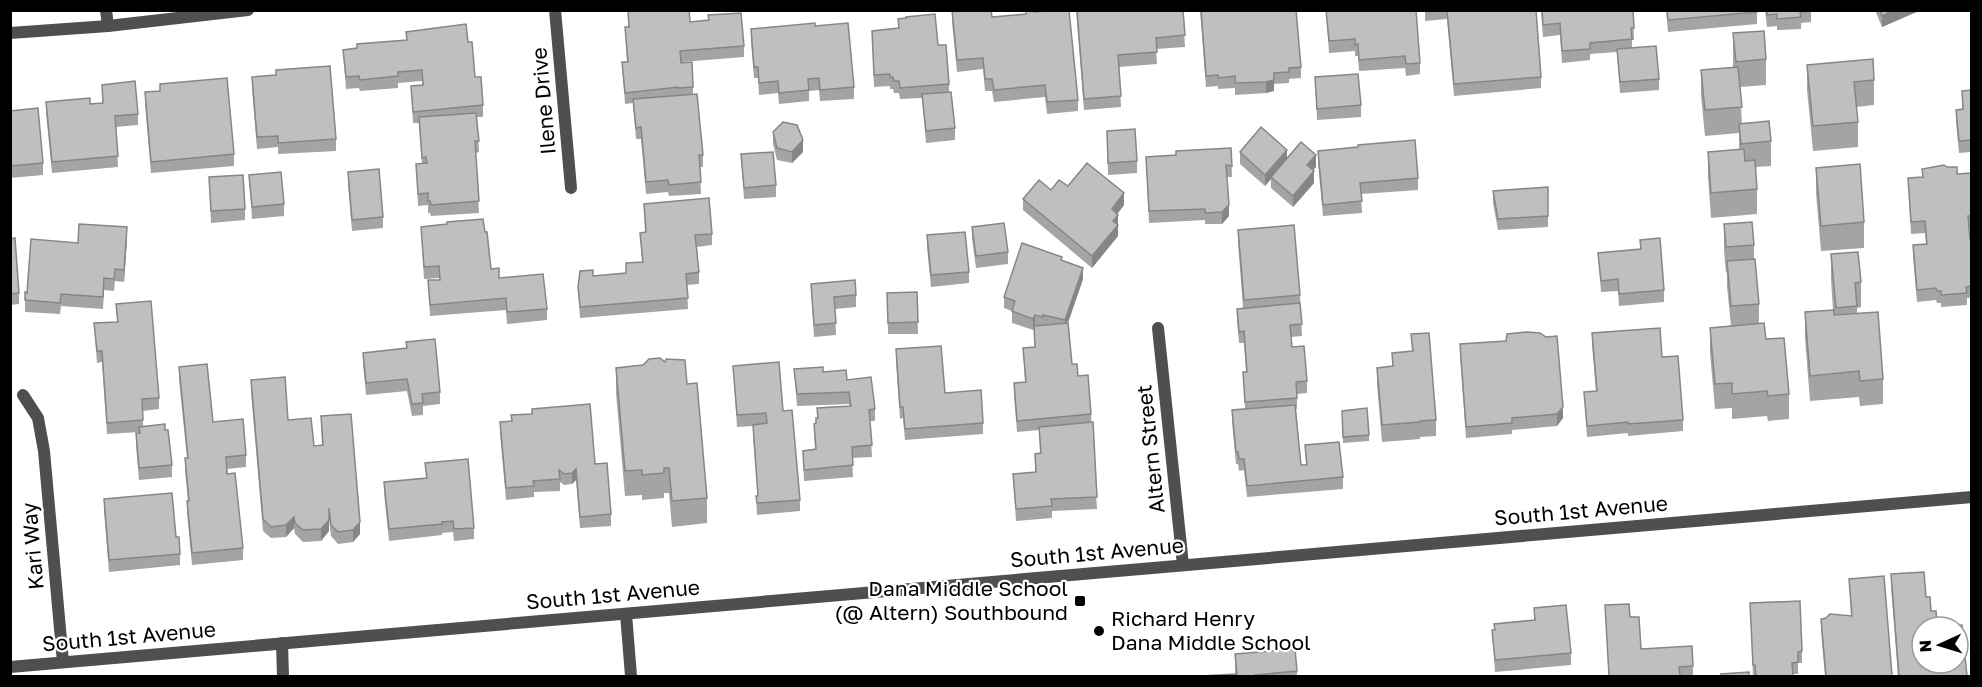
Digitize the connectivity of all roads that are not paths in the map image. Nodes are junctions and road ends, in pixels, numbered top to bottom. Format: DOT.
graph roads {
  1 [pos="106,10"];
  2 [pos="248,10"];
  3 [pos="555,10"];
  4 [pos="108,26"];
  5 [pos="10,33"];
  6 [pos="571,188"];
  7 [pos="1158,328"];
  8 [pos="23,395"];
  9 [pos="1971,497"];
  10 [pos="1183,565"];
  11 [pos="626,614"];
  12 [pos="282,643"];
  13 [pos="63,662"];
  14 [pos="10,667"];
  15 [pos="283,676"];
  16 [pos="631,676"];
  1 -- 4 [label="street"];
  2 -- 4 [label="street"];
  3 -- 6 [label="street, Ilene Drive"];
  4 -- 5 [label="street"];
  7 -- 10 [label="street, Altern Street"];
  8 -- 13 [label="street, Kari Way"];
  9 -- 10 [label="street, South 1st Avenue"];
  10 -- 11 [label="street, South 1st Avenue"];
  11 -- 12 [label="street, South 1st Avenue"];
  11 -- 16 [label="street"];
  12 -- 13 [label="street, South 1st Avenue"];
  12 -- 15 [label="street"];
  13 -- 14 [label="street, South 1st Avenue"];
}
